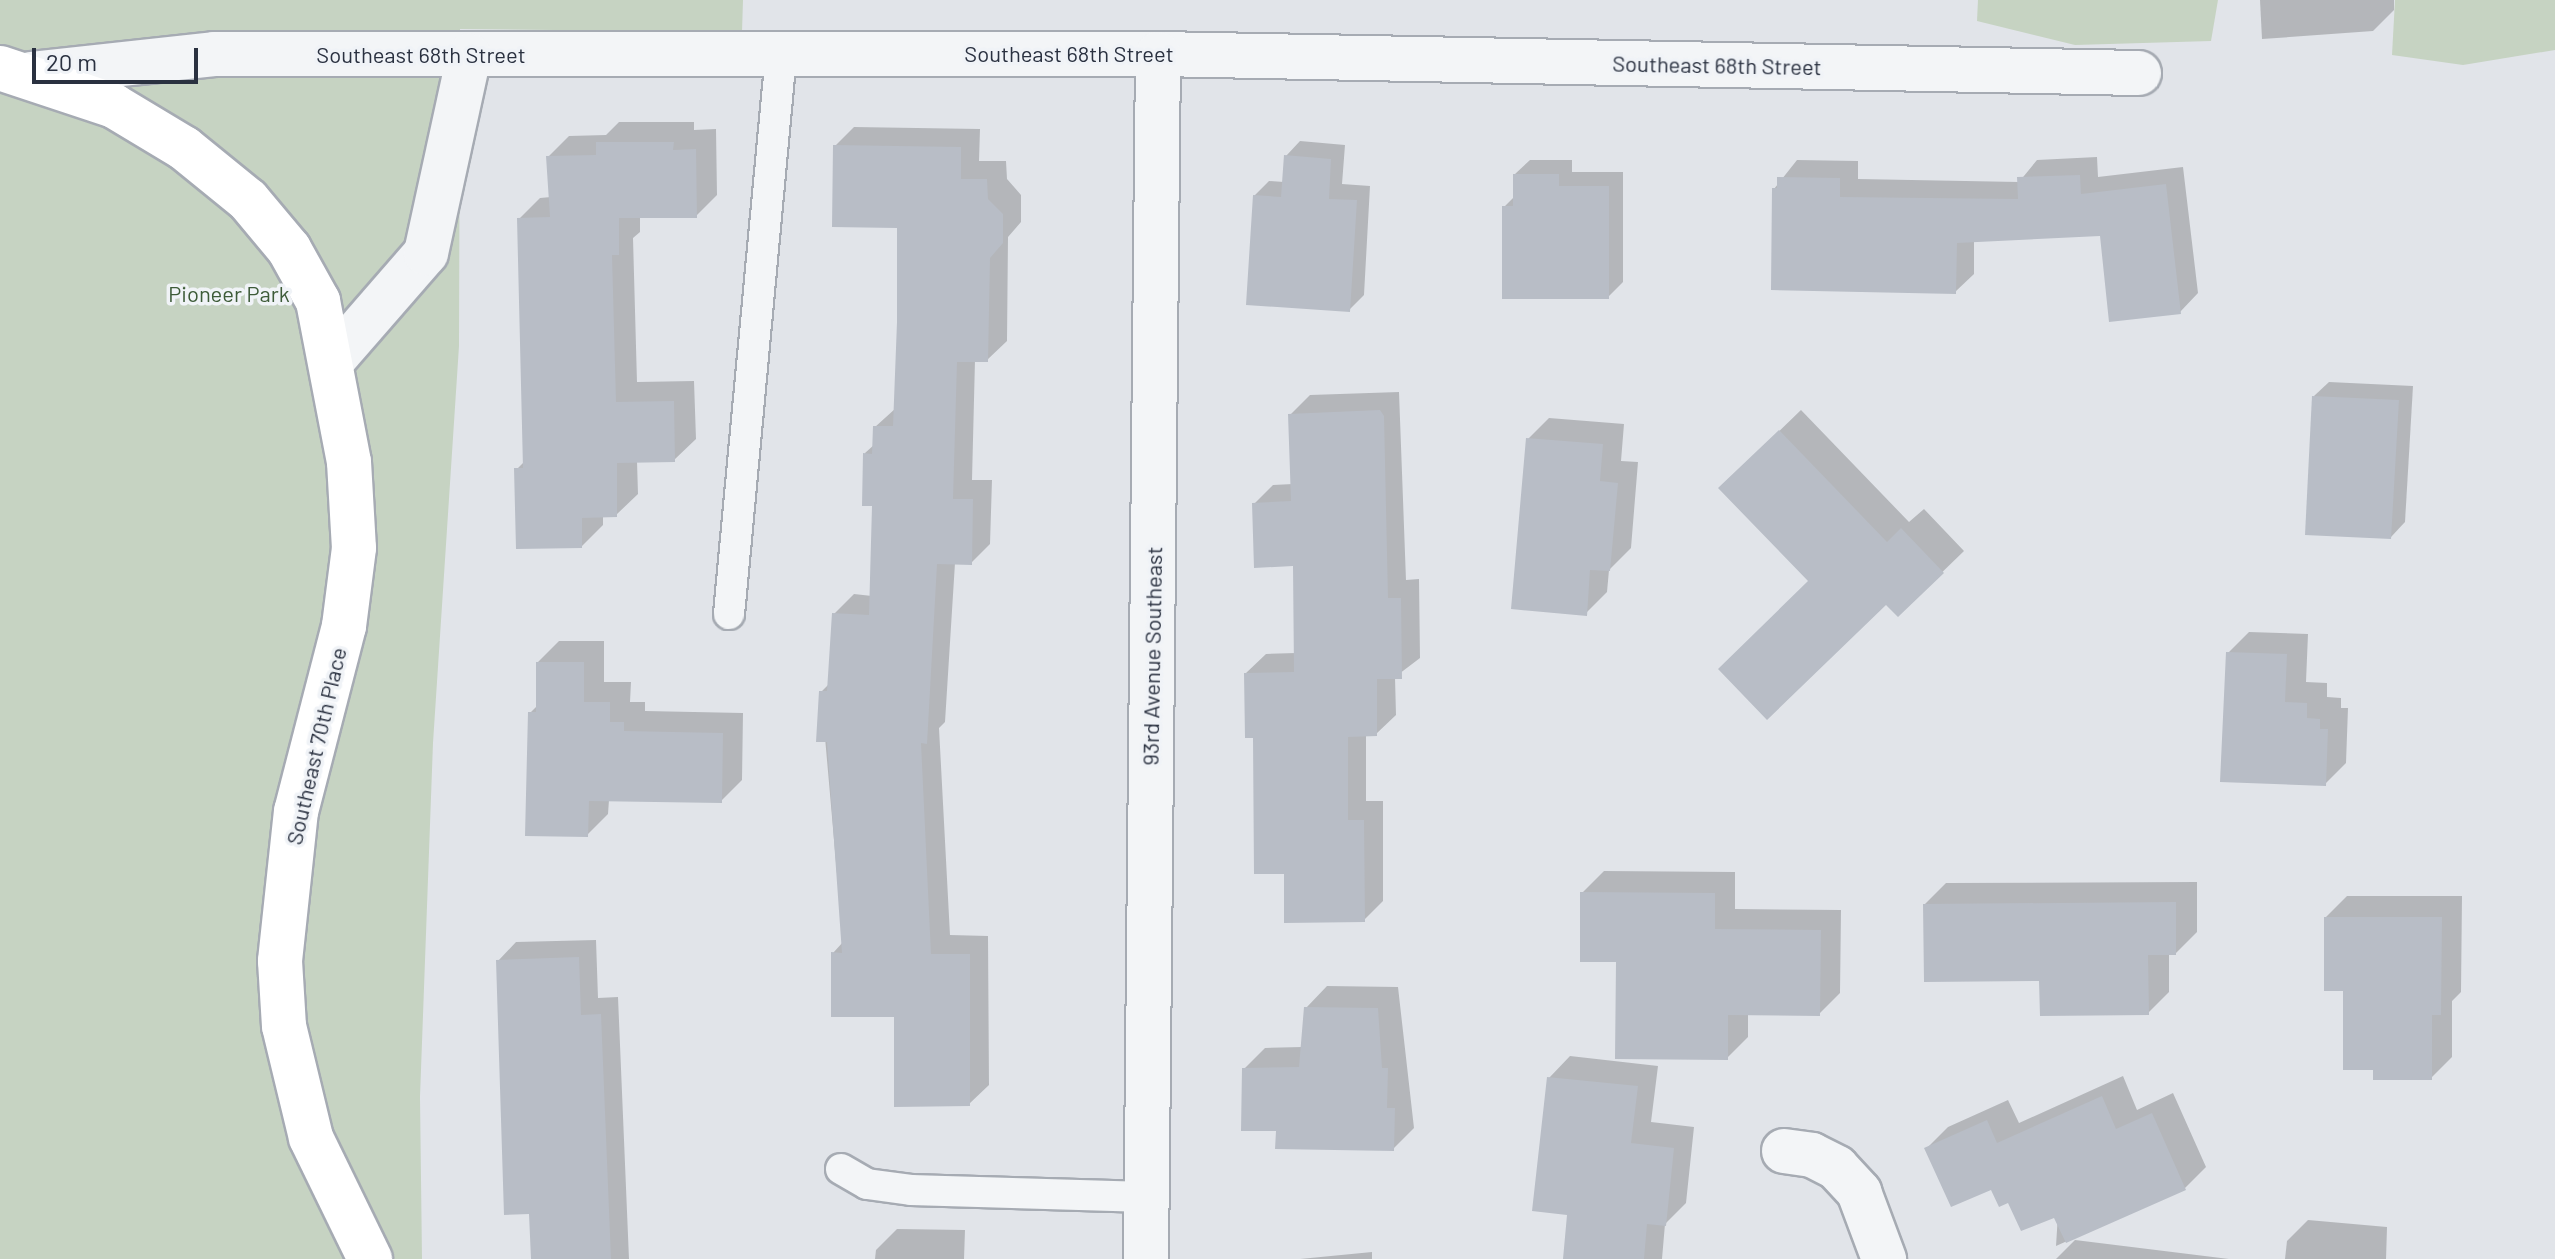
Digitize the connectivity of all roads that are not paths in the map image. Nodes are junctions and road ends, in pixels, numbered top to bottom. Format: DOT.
graph roads {
  1 [pos="781,54"];
  2 [pos="1158,54"];
  3 [pos="469,56"];
  4 [pos="15,71"];
  5 [pos="2139,73"];
  6 [pos="332,361"];
  7 [pos="729,614"];
  8 [pos="1784,1151"];
  9 [pos="841,1169"];
  10 [pos="1147,1197"];
  11 [pos="370,1259"];
  12 [pos="1146,1259"];
  13 [pos="1884,1259"];
  1 -- 2 [label="street, Southeast 68th Street"];
  1 -- 3 [label="street, Southeast 68th Street"];
  1 -- 7 [label="lane"];
  2 -- 5 [label="street, Southeast 68th Street"];
  2 -- 10 [label="street, 93rd Avenue Southeast"];
  3 -- 4 [label="street, Southeast 68th Street"];
  3 -- 6 [label="street"];
  4 -- 6 [label="street, Southeast 70th Place"];
  6 -- 11 [label="street, Southeast 70th Place"];
  8 -- 13 [label="street"];
  9 -- 10 [label="lane"];
  10 -- 12 [label="street, 93rd Avenue Southeast"];
}
